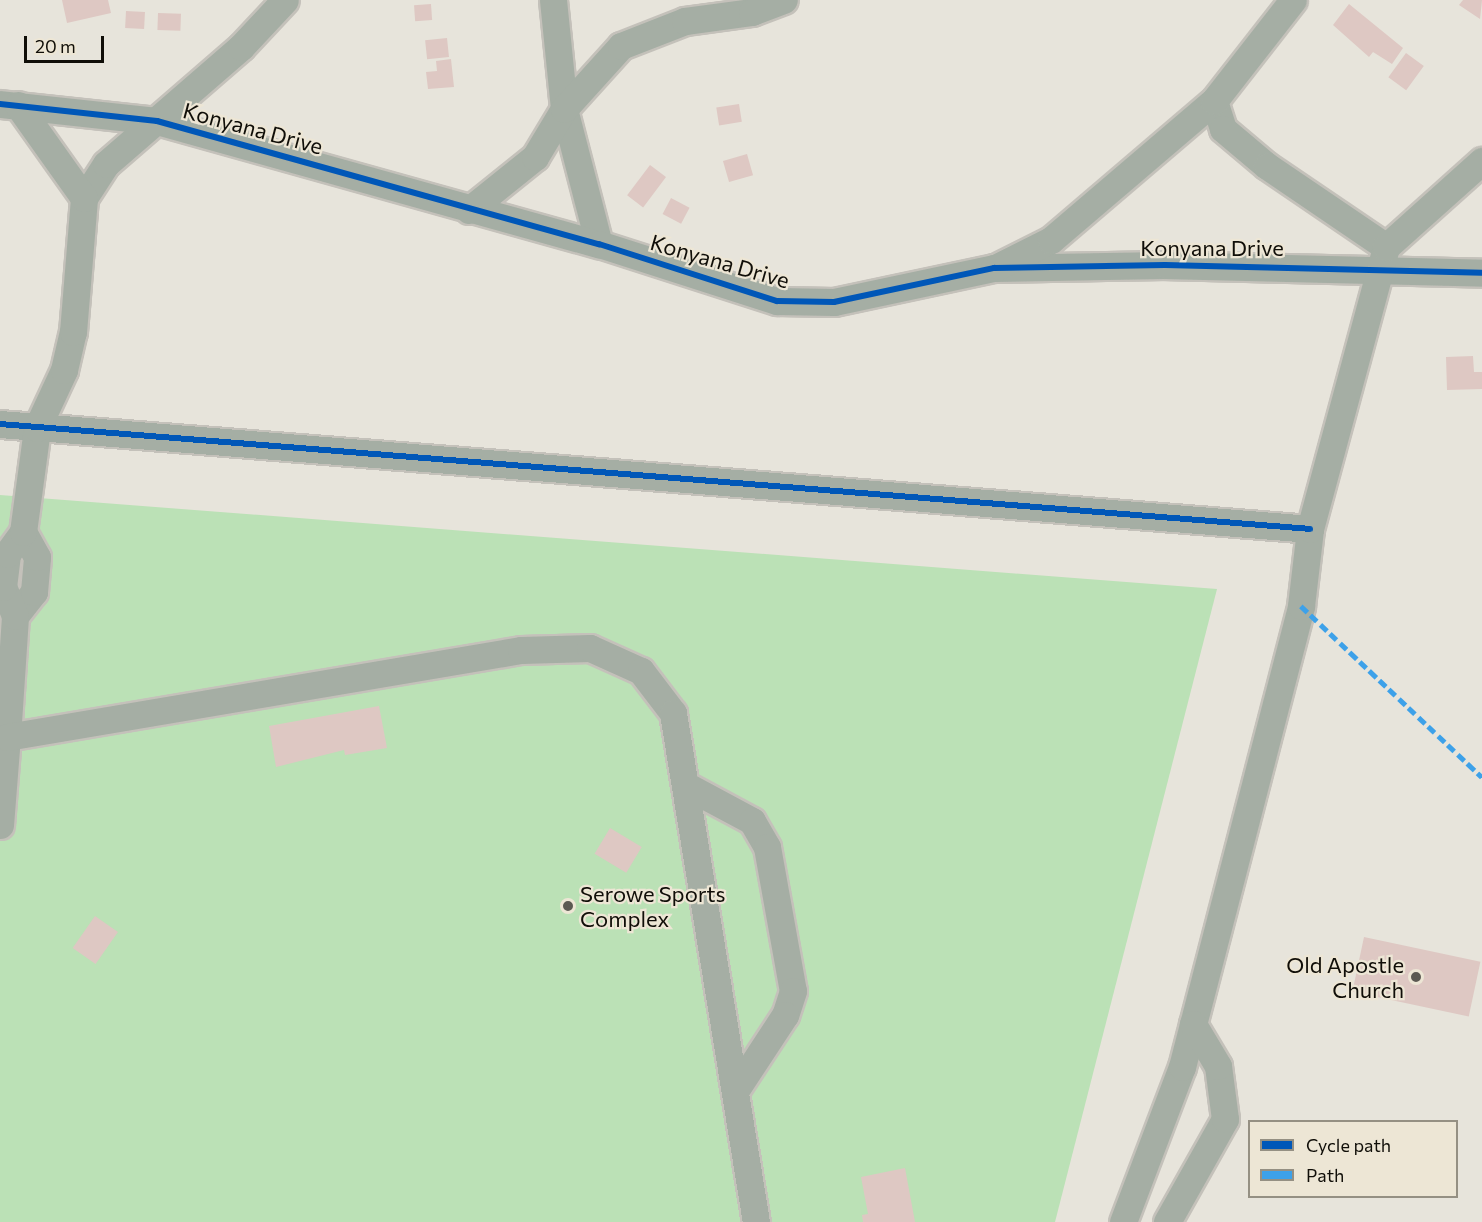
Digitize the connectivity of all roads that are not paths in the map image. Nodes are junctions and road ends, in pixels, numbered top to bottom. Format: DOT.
graph roads {
  1 [pos="285,0"];
  2 [pos="553,0"];
  3 [pos="784,0"];
  4 [pos="1293,0"];
  5 [pos="1214,101"];
  6 [pos="9,105"];
  7 [pos="564,109"];
  8 [pos="157,121"];
  9 [pos="1482,161"];
  10 [pos="84,198"];
  11 [pos="469,210"];
  12 [pos="599,244"];
  13 [pos="1386,247"];
  14 [pos="994,268"];
  15 [pos="1482,273"];
  16 [pos="1380,274"];
  17 [pos="0,424"];
  18 [pos="36,428"];
  19 [pos="1310,529"];
  20 [pos="6,667"];
  21 [pos="4,737"];
  22 [pos="685,785"];
  23 [pos="0,825"];
  24 [pos="1193,1024"];
  25 [pos="735,1092"];
  26 [pos="756,1222"];
  27 [pos="1123,1222"];
  28 [pos="1167,1222"];
  1 -- 8 [label="street"];
  2 -- 7 [label="street"];
  3 -- 7 [label="street"];
  4 -- 5 [label="street"];
  5 -- 13 [label="street"];
  5 -- 14 [label="street"];
  6 -- 8 [label="street, Konyana Drive"];
  6 -- 10 [label="street"];
  7 -- 11 [label="street"];
  7 -- 12 [label="street"];
  8 -- 10 [label="street"];
  8 -- 11 [label="street, Konyana Drive"];
  9 -- 13 [label="street"];
  10 -- 18 [label="street"];
  11 -- 12 [label="street, Konyana Drive"];
  12 -- 14 [label="street, Konyana Drive"];
  13 -- 16 [label="street"];
  14 -- 16 [label="street, Konyana Drive"];
  15 -- 16 [label="street, Konyana Drive"];
  16 -- 19 [label="street"];
  17 -- 18 [label="street"];
  18 -- 19 [label="street"];
  18 -- 20 [label="street"];
  19 -- 24 [label="street"];
  20 -- 21 [label="street"];
  21 -- 22 [label="street"];
  21 -- 23 [label="street"];
  22 -- 25 [label="street"];
  22 -- 25 [label="street"];
  24 -- 27 [label="street"];
  24 -- 28 [label="street"];
  25 -- 26 [label="street"];
}
